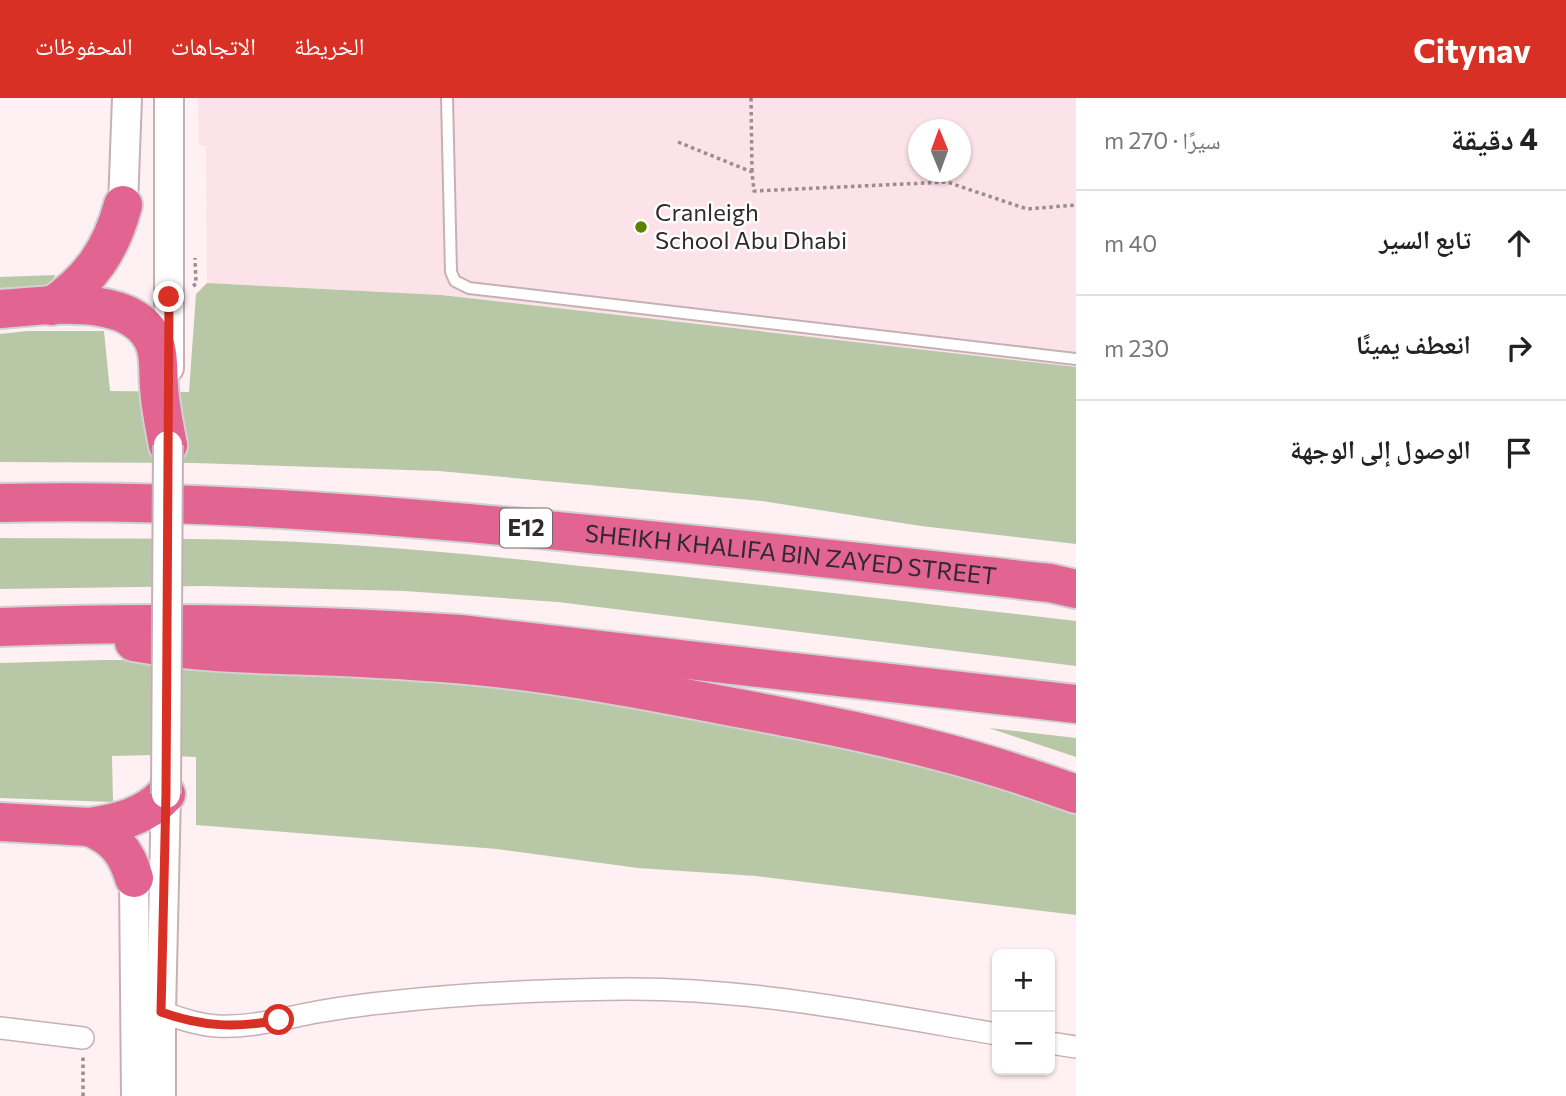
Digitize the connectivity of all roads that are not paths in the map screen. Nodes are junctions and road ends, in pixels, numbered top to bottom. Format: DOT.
graph roads {
  1 [pos="127,98"];
  2 [pos="169,98"];
  3 [pos="447,98"];
  4 [pos="123,205"];
  5 [pos="52,306"];
  6 [pos="0,309"];
  7 [pos="1076,359"];
  8 [pos="168,445"];
  9 [pos="0,503"];
  10 [pos="1067,585"];
  11 [pos="67,625"];
  12 [pos="0,627"];
  13 [pos="1076,704"];
  14 [pos="166,794"];
  15 [pos="1076,794"];
  16 [pos="0,822"];
  17 [pos="89,827"];
  18 [pos="134,878"];
  19 [pos="161,1012"];
  20 [pos="0,1028"];
  21 [pos="992,1033"];
  22 [pos="83,1038"];
  23 [pos="1055,1044"];
  24 [pos="1076,1047"];
  25 [pos="136,1096"];
  26 [pos="161,1096"];
  1 -- 4 [label="street"];
  2 -- 8 [label="street"];
  3 -- 7 [label="lane"];
  4 -- 5 [label="highway"];
  5 -- 6 [label="highway"];
  5 -- 8 [label="highway"];
  8 -- 14 [label="street, bridge"];
  9 -- 10 [label="highway, SHEIKH KHALIFA BIN ZAYED STREET / E12"];
  11 -- 12 [label="highway"];
  11 -- 13 [label="highway"];
  11 -- 15 [label="highway"];
  14 -- 17 [label="highway"];
  14 -- 19 [label="street"];
  16 -- 17 [label="highway"];
  17 -- 18 [label="highway"];
  18 -- 25 [label="street"];
  19 -- 21 [label="street"];
  19 -- 26 [label="street"];
  20 -- 22 [label="street"];
  23 -- 24 [label="street"];
}
